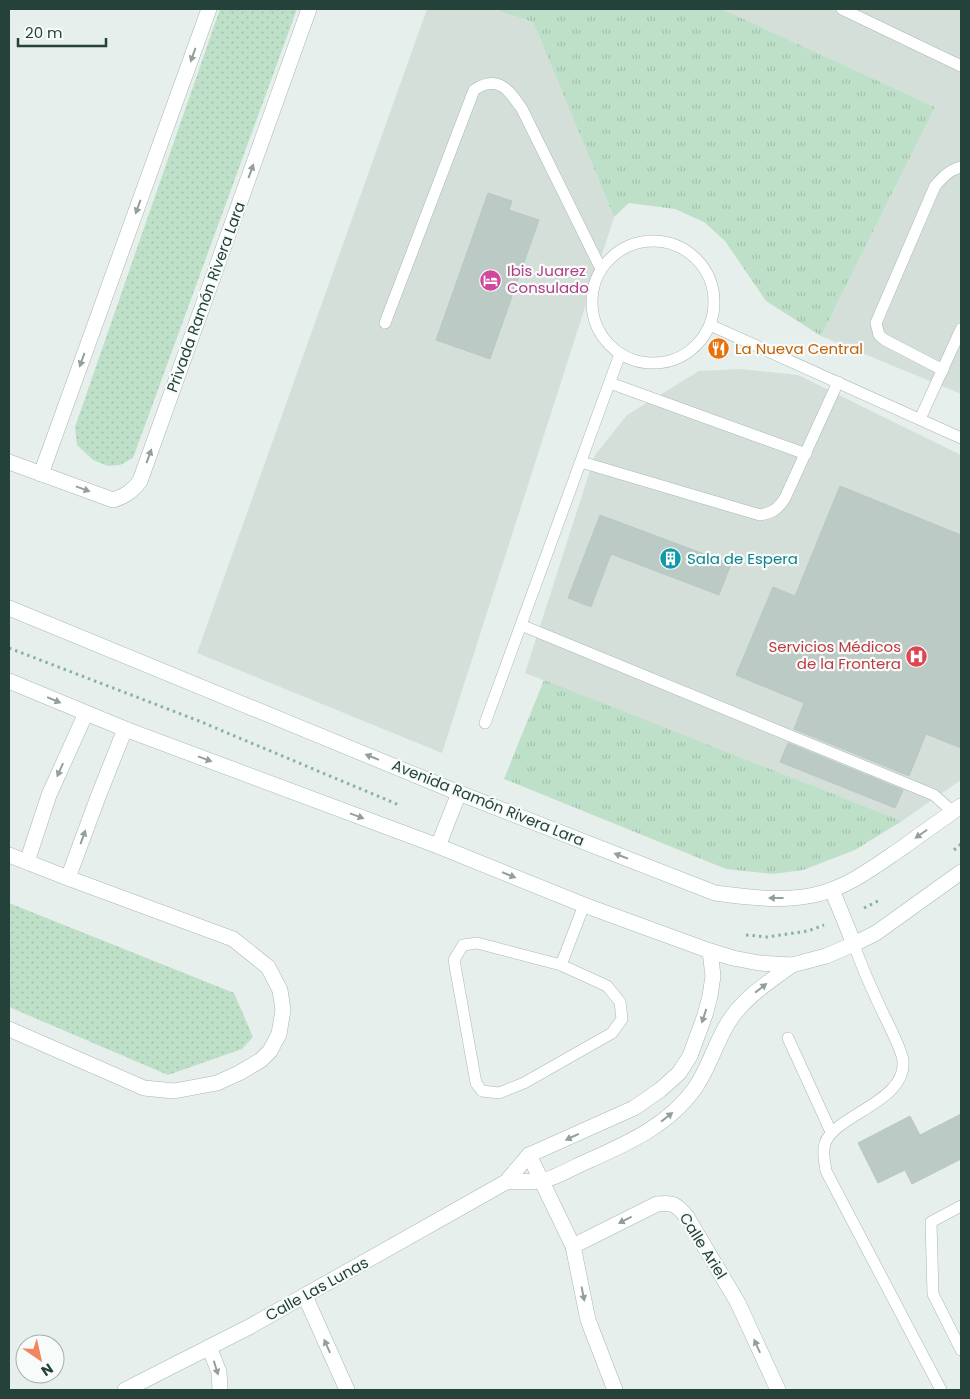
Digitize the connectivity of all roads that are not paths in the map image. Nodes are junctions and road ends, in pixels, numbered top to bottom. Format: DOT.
graph roads {
  1 [pos="209,9"];
  2 [pos="310,9"];
  3 [pos="842,9"];
  4 [pos="961,66"];
  5 [pos="961,167"];
  6 [pos="601,269"];
  7 [pos="385,323"];
  8 [pos="710,324"];
  9 [pos="961,330"];
  10 [pos="620,354"];
  11 [pos="943,370"];
  12 [pos="838,382"];
  13 [pos="610,383"];
  14 [pos="920,419"];
  15 [pos="961,438"];
  16 [pos="806,454"];
  17 [pos="9,462"];
  18 [pos="581,462"];
  19 [pos="41,474"];
  20 [pos="9,608"];
  21 [pos="521,625"];
  22 [pos="9,681"];
  23 [pos="86,713"];
  24 [pos="485,723"];
  25 [pos="125,729"];
  26 [pos="459,793"];
  27 [pos="957,809"];
  28 [pos="438,846"];
  29 [pos="9,855"];
  30 [pos="26,862"];
  31 [pos="961,872"];
  32 [pos="68,878"];
  33 [pos="832,890"];
  34 [pos="584,905"];
  35 [pos="854,944"];
  36 [pos="710,951"];
  37 [pos="792,965"];
  38 [pos="560,966"];
  39 [pos="9,1029"];
  40 [pos="788,1038"];
  41 [pos="831,1132"];
  42 [pos="529,1155"];
  43 [pos="542,1181"];
  44 [pos="506,1182"];
  45 [pos="961,1206"];
  46 [pos="573,1246"];
  47 [pos="305,1296"];
  48 [pos="209,1347"];
  49 [pos="961,1350"];
  50 [pos="125,1390"];
  51 [pos="220,1390"];
  52 [pos="347,1390"];
  53 [pos="615,1390"];
  54 [pos="778,1390"];
  55 [pos="941,1390"];
  1 -- 19 [label="street, one-way"];
  19 -- 2 [label="street, Privada Ramón Rivera Lara, one-way"];
  3 -- 4 [label="lane"];
  5 -- 11 [label="lane"];
  6 -- 7 [label="lane"];
  6 -- 8 [label="lane"];
  6 -- 10 [label="lane"];
  8 -- 10 [label="lane"];
  8 -- 12 [label="lane"];
  9 -- 11 [label="lane"];
  10 -- 13 [label="lane"];
  11 -- 14 [label="lane"];
  12 -- 14 [label="lane"];
  12 -- 16 [label="lane"];
  13 -- 16 [label="lane"];
  13 -- 18 [label="lane"];
  14 -- 15 [label="lane"];
  16 -- 18 [label="lane"];
  17 -- 19 [label="street, Privada Ramón Rivera Lara"];
  18 -- 21 [label="lane"];
  26 -- 20 [label="street, Avenida Ramón Rivera Lara, one-way"];
  21 -- 24 [label="lane"];
  21 -- 27 [label="lane"];
  22 -- 23 [label="street, one-way"];
  23 -- 25 [label="street"];
  23 -- 30 [label="street, one-way"];
  25 -- 28 [label="street, one-way"];
  32 -- 25 [label="street, one-way"];
  26 -- 28 [label="street"];
  33 -- 26 [label="street, Avenida Ramón Rivera Lara, one-way"];
  27 -- 33 [label="street, Avenida Ramón Rivera Lara, one-way"];
  28 -- 34 [label="street, one-way"];
  29 -- 30 [label="street"];
  30 -- 32 [label="street"];
  31 -- 35 [label="street"];
  32 -- 39 [label="street"];
  33 -- 35 [label="street"];
  34 -- 36 [label="street"];
  34 -- 38 [label="lane"];
  35 -- 37 [label="street"];
  35 -- 41 [label="lane"];
  36 -- 37 [label="street"];
  36 -- 42 [label="street, Calle Las Lunas, one-way"];
  43 -- 37 [label="street, Calle Las Lunas, one-way"];
  38 -- 38 [label="lane"];
  40 -- 41 [label="lane"];
  41 -- 55 [label="lane"];
  42 -- 43 [label="street"];
  42 -- 44 [label="street, Calle Las Lunas"];
  43 -- 44 [label="street, Calle Las Lunas"];
  43 -- 46 [label="street"];
  44 -- 47 [label="street, Calle Las Lunas"];
  45 -- 49 [label="lane"];
  46 -- 53 [label="street, one-way"];
  54 -- 46 [label="street, Calle Ariel, one-way"];
  47 -- 48 [label="street, Calle Las Lunas"];
  52 -- 47 [label="street, one-way"];
  48 -- 50 [label="street, Calle Las Lunas"];
  48 -- 51 [label="street, one-way"];
}
